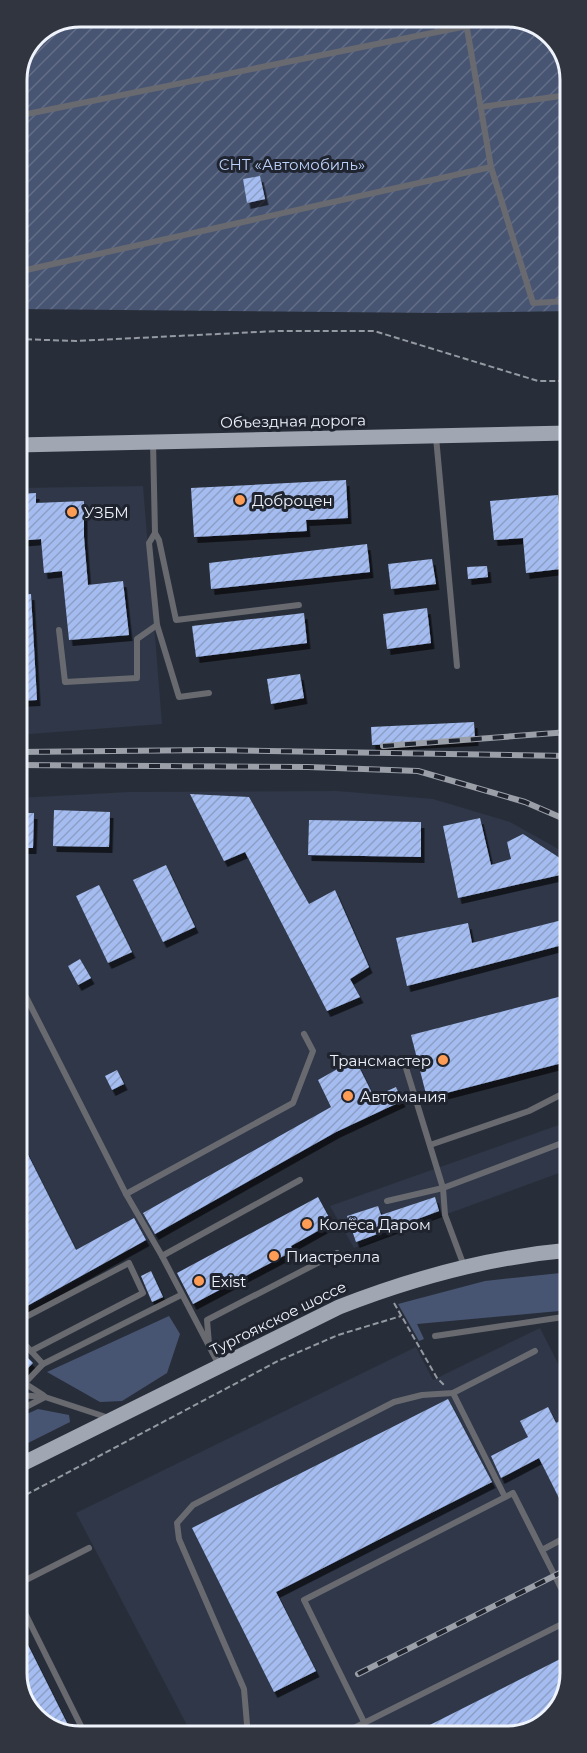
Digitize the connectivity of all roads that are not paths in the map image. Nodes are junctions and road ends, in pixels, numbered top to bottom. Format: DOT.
graph roads {
  1 [pos="462,27"];
  2 [pos="467,27"];
  3 [pos="560,95"];
  4 [pos="481,107"];
  5 [pos="27,114"];
  6 [pos="491,167"];
  7 [pos="27,270"];
  8 [pos="560,302"];
  9 [pos="560,433"];
  10 [pos="436,436"];
  11 [pos="153,442"];
  12 [pos="27,445"];
  13 [pos="155,533"];
  14 [pos="299,605"];
  15 [pos="157,625"];
  16 [pos="59,630"];
  17 [pos="458,666"];
  18 [pos="209,693"];
  19 [pos="27,999"];
  20 [pos="304,1034"];
  21 [pos="406,1068"];
  22 [pos="560,1095"];
  23 [pos="560,1144"];
  24 [pos="430,1145"];
  25 [pos="300,1180"];
  26 [pos="443,1188"];
  27 [pos="126,1194"];
  28 [pos="387,1201"];
  29 [pos="560,1249"];
  30 [pos="337,1252"];
  31 [pos="162,1256"];
  32 [pos="464,1267"];
  33 [pos="181,1295"];
  34 [pos="27,1316"];
  35 [pos="560,1317"];
  36 [pos="435,1336"];
  37 [pos="27,1347"];
  38 [pos="210,1348"];
  39 [pos="31,1351"];
  40 [pos="536,1352"];
  41 [pos="43,1364"];
  42 [pos="219,1366"];
  43 [pos="27,1381"];
  44 [pos="27,1386"];
  45 [pos="453,1393"];
  46 [pos="27,1396"];
  47 [pos="45,1397"];
  48 [pos="27,1406"];
  49 [pos="112,1419"];
  50 [pos="27,1462"];
  51 [pos="505,1497"];
  52 [pos="560,1540"];
  53 [pos="89,1548"];
  54 [pos="542,1550"];
  55 [pos="27,1579"];
  56 [pos="560,1586"];
  57 [pos="27,1620"];
  58 [pos="560,1625"];
  59 [pos="364,1722"];
  60 [pos="81,1726"];
  61 [pos="248,1726"];
  62 [pos="357,1726"];
  1 -- 5 [label="lane"];
  2 -- 4 [label="lane"];
  3 -- 4 [label="lane"];
  4 -- 6 [label="lane"];
  6 -- 7 [label="lane"];
  6 -- 8 [label="lane"];
  9 -- 10 [label="main road, Объездная дорога"];
  10 -- 11 [label="main road, Объездная дорога"];
  10 -- 17 [label="lane"];
  11 -- 12 [label="main road, Объездная дорога"];
  11 -- 13 [label="lane"];
  13 -- 14 [label="lane"];
  13 -- 15 [label="lane"];
  15 -- 16 [label="lane"];
  15 -- 18 [label="lane"];
  19 -- 27 [label="lane"];
  20 -- 27 [label="lane"];
  21 -- 24 [label="lane"];
  22 -- 24 [label="lane"];
  23 -- 26 [label="lane"];
  24 -- 26 [label="lane"];
  25 -- 31 [label="lane"];
  26 -- 28 [label="lane"];
  26 -- 32 [label="lane"];
  27 -- 31 [label="lane"];
  29 -- 32 [label="main road, Тургоякское шоссе"];
  30 -- 38 [label="lane"];
  31 -- 33 [label="lane"];
  32 -- 42 [label="main road, Тургоякское шоссе"];
  33 -- 38 [label="lane"];
  33 -- 41 [label="lane"];
  34 -- 39 [label="lane"];
  35 -- 36 [label="lane"];
  37 -- 39 [label="lane"];
  38 -- 42 [label="lane"];
  39 -- 41 [label="lane"];
  40 -- 45 [label="lane"];
  41 -- 43 [label="lane"];
  42 -- 49 [label="main road, Тургоякское шоссе"];
  44 -- 47 [label="lane"];
  45 -- 51 [label="lane"];
  45 -- 61 [label="lane"];
  46 -- 47 [label="lane"];
  47 -- 48 [label="lane"];
  47 -- 49 [label="lane"];
  49 -- 50 [label="main road, Тургоякское шоссе"];
  51 -- 54 [label="lane"];
  51 -- 59 [label="lane"];
  52 -- 54 [label="lane"];
  53 -- 55 [label="lane"];
  54 -- 56 [label="lane"];
  57 -- 60 [label="lane"];
  58 -- 59 [label="lane"];
  59 -- 62 [label="lane"];
}
